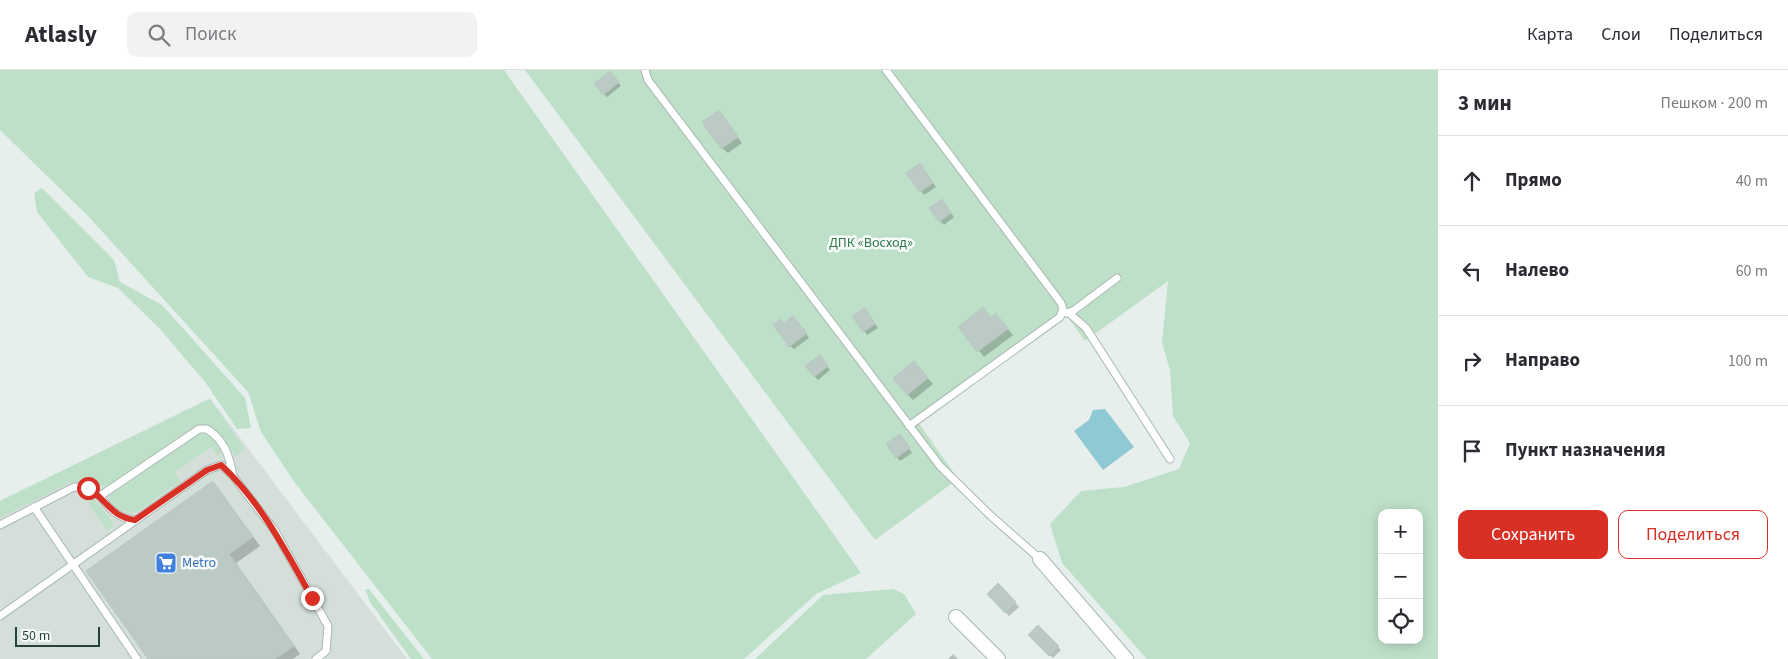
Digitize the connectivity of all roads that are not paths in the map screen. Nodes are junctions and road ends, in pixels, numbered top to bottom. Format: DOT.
graph roads {
  1 [pos="645,70"];
  2 [pos="886,70"];
  3 [pos="1117,278"];
  4 [pos="1066,313"];
  5 [pos="909,426"];
  6 [pos="1170,459"];
  7 [pos="233,476"];
  8 [pos="100,496"];
  9 [pos="34,507"];
  10 [pos="135,520"];
  11 [pos="0,525"];
  12 [pos="1040,559"];
  13 [pos="72,565"];
  14 [pos="0,616"];
  15 [pos="956,617"];
  16 [pos="137,659"];
  17 [pos="316,659"];
  18 [pos="998,659"];
  19 [pos="1126,659"];
  1 -- 5 [label="lane"];
  2 -- 4 [label="lane"];
  3 -- 4 [label="lane"];
  4 -- 5 [label="lane"];
  4 -- 6 [label="lane"];
  5 -- 12 [label="lane"];
  7 -- 8 [label="lane"];
  7 -- 10 [label="lane"];
  7 -- 17 [label="lane"];
  8 -- 9 [label="lane"];
  8 -- 10 [label="lane"];
  9 -- 11 [label="lane"];
  9 -- 13 [label="lane"];
  10 -- 13 [label="lane"];
  12 -- 19 [label="street"];
  13 -- 14 [label="lane"];
  13 -- 16 [label="lane"];
  15 -- 18 [label="street"];
}
